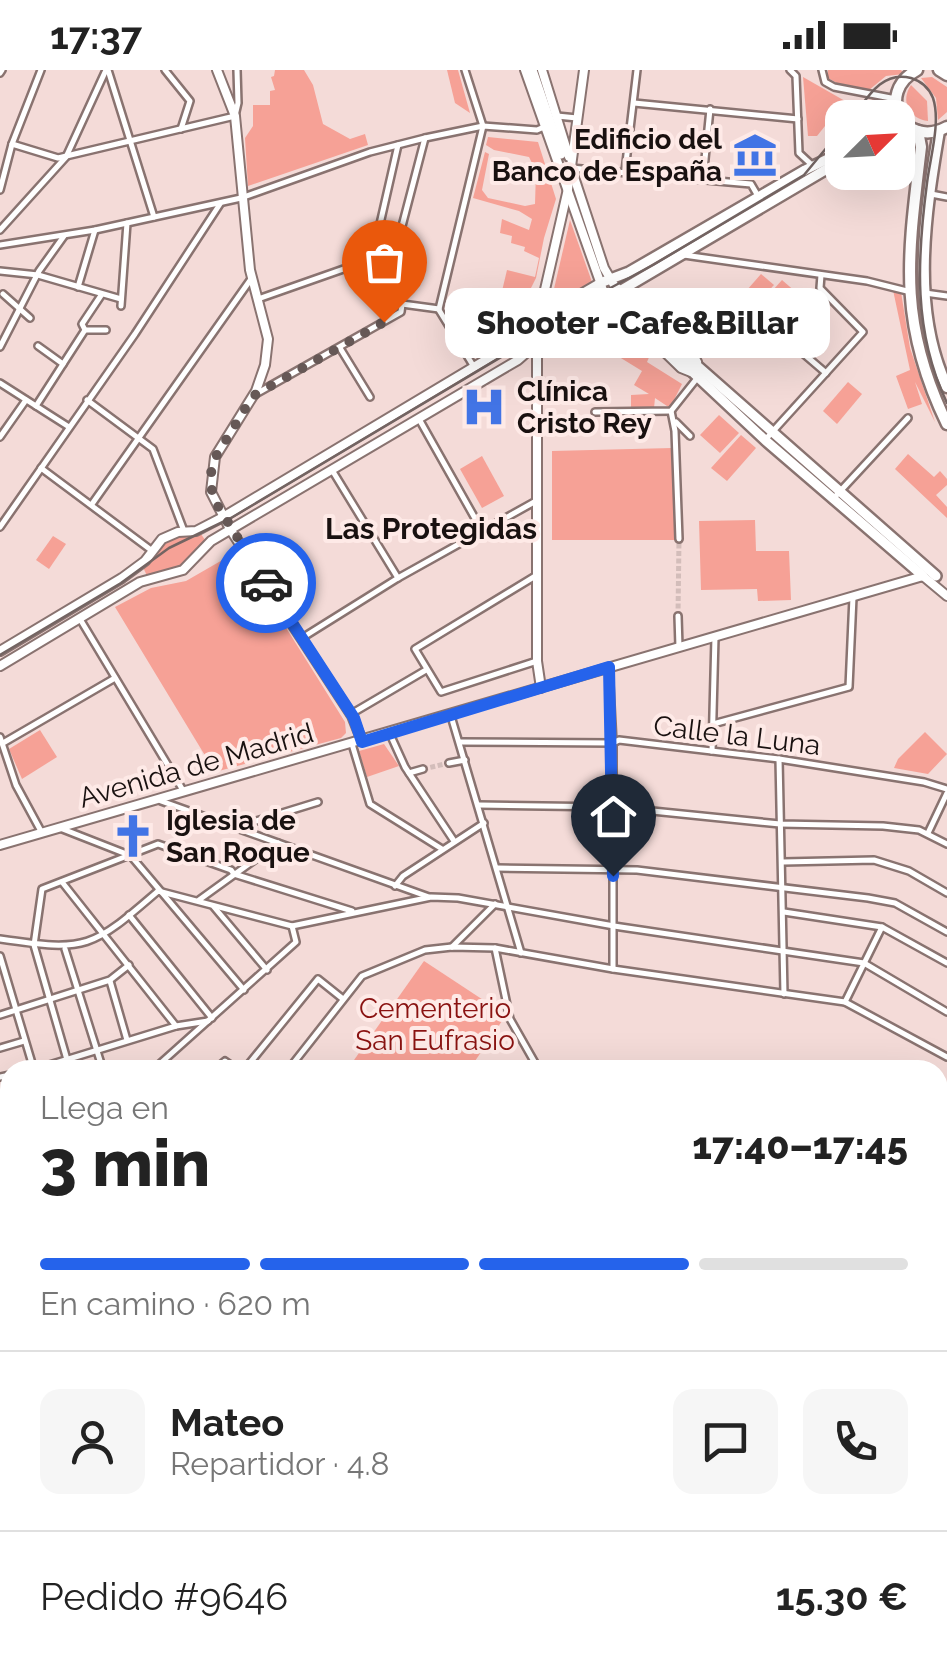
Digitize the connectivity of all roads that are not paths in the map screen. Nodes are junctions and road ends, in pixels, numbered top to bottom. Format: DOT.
graph roads {
  1 [pos="42,70"];
  2 [pos="107,70"];
  3 [pos="165,70"];
  4 [pos="464,70"];
  5 [pos="534,70"];
  6 [pos="584,70"];
  7 [pos="637,70"];
  8 [pos="790,70"];
  9 [pos="822,70"];
  10 [pos="912,71"];
  11 [pos="238,73"];
  12 [pos="219,74"];
  13 [pos="896,98"];
  14 [pos="634,103"];
  15 [pos="710,109"];
  16 [pos="235,116"];
  17 [pos="558,116"];
  18 [pos="577,118"];
  19 [pos="798,120"];
  20 [pos="482,126"];
  21 [pos="544,127"];
  22 [pos="181,129"];
  23 [pos="915,129"];
  24 [pos="943,129"];
  25 [pos="425,138"];
  26 [pos="915,139"];
  27 [pos="130,141"];
  28 [pos="12,144"];
  29 [pos="399,144"];
  30 [pos="563,154"];
  31 [pos="66,157"];
  32 [pos="825,160"];
  33 [pos="813,166"];
  34 [pos="571,168"];
  35 [pos="825,170"];
  36 [pos="625,172"];
  37 [pos="703,179"];
  38 [pos="568,189"];
  39 [pos="0,190"];
  40 [pos="931,194"];
  41 [pos="758,196"];
  42 [pos="947,197"];
  43 [pos="241,198"];
  44 [pos="221,202"];
  45 [pos="154,217"];
  46 [pos="127,222"];
  47 [pos="0,230"];
  48 [pos="95,230"];
  49 [pos="64,236"];
  50 [pos="0,245"];
  51 [pos="684,254"];
  52 [pos="372,260"];
  53 [pos="0,271"];
  54 [pos="38,275"];
  55 [pos="821,275"];
  56 [pos="251,279"];
  57 [pos="388,279"];
  58 [pos="605,281"];
  59 [pos="78,287"];
  60 [pos="620,292"];
  61 [pos="909,292"];
  62 [pos="925,293"];
  63 [pos="3,294"];
  64 [pos="102,294"];
  65 [pos="947,296"];
  66 [pos="608,298"];
  67 [pos="258,299"];
  68 [pos="402,304"];
  69 [pos="626,306"];
  70 [pos="439,309"];
  71 [pos="21,310"];
  72 [pos="30,318"];
  73 [pos="538,322"];
  74 [pos="84,330"];
  75 [pos="106,330"];
  76 [pos="777,330"];
  77 [pos="38,346"];
  78 [pos="537,346"];
  79 [pos="0,347"];
  80 [pos="340,348"];
  81 [pos="63,364"];
  82 [pos="474,367"];
  83 [pos="697,372"];
  84 [pos="826,373"];
  85 [pos="0,383"];
  86 [pos="947,388"];
  87 [pos="253,396"];
  88 [pos="370,397"];
  89 [pos="26,400"];
  90 [pos="87,400"];
  91 [pos="36,406"];
  92 [pos="671,410"];
  93 [pos="595,412"];
  94 [pos="908,418"];
  95 [pos="418,419"];
  96 [pos="674,420"];
  97 [pos="947,424"];
  98 [pos="70,428"];
  99 [pos="690,436"];
  100 [pos="769,436"];
  101 [pos="0,437"];
  102 [pos="141,438"];
  103 [pos="41,468"];
  104 [pos="332,469"];
  105 [pos="836,496"];
  106 [pos="536,501"];
  107 [pos="92,504"];
  108 [pos="223,517"];
  109 [pos="0,527"];
  110 [pos="230,529"];
  111 [pos="482,530"];
  112 [pos="184,531"];
  113 [pos="678,539"];
  114 [pos="151,550"];
  115 [pos="937,574"];
  116 [pos="537,575"];
  117 [pos="398,578"];
  118 [pos="947,584"];
  119 [pos="947,596"];
  120 [pos="854,597"];
  121 [pos="678,616"];
  122 [pos="80,619"];
  123 [pos="716,637"];
  124 [pos="302,638"];
  125 [pos="679,647"];
  126 [pos="0,651"];
  127 [pos="537,661"];
  128 [pos="0,666"];
  129 [pos="609,667"];
  130 [pos="426,670"];
  131 [pos="115,678"];
  132 [pos="541,688"];
  133 [pos="351,714"];
  134 [pos="451,716"];
  135 [pos="713,724"];
  136 [pos="390,734"];
  137 [pos="2,740"];
  138 [pos="460,742"];
  139 [pos="357,743"];
  140 [pos="613,743"];
  141 [pos="712,751"];
  142 [pos="778,759"];
  143 [pos="466,760"];
  144 [pos="449,764"];
  145 [pos="423,770"];
  146 [pos="409,774"];
  147 [pos="947,791"];
  148 [pos="184,792"];
  149 [pos="158,800"];
  150 [pos="318,802"];
  151 [pos="479,805"];
  152 [pos="613,806"];
  153 [pos="484,823"];
  154 [pos="780,824"];
  155 [pos="237,827"];
  156 [pos="59,828"];
  157 [pos="42,832"];
  158 [pos="928,833"];
  159 [pos="259,834"];
  160 [pos="454,841"];
  161 [pos="280,842"];
  162 [pos="947,844"];
  163 [pos="0,845"];
  164 [pos="442,849"];
  165 [pos="264,852"];
  166 [pos="132,856"];
  167 [pos="782,862"];
  168 [pos="497,868"];
  169 [pos="613,869"];
  170 [pos="234,874"];
  171 [pos="62,882"];
  172 [pos="395,886"];
  173 [pos="783,888"];
  174 [pos="158,890"];
  175 [pos="947,893"];
  176 [pos="431,897"];
  177 [pos="200,900"];
  178 [pos="212,904"];
  179 [pos="495,904"];
  180 [pos="509,906"];
  181 [pos="354,912"];
  182 [pos="784,912"];
  183 [pos="130,915"];
  184 [pos="292,926"];
  185 [pos="614,926"];
  186 [pos="882,927"];
  187 [pos="947,932"];
  188 [pos="464,934"];
  189 [pos="106,936"];
  190 [pos="2,941"];
  191 [pos="34,945"];
  192 [pos="452,947"];
  193 [pos="471,947"];
  194 [pos="65,948"];
  195 [pos="495,948"];
  196 [pos="784,950"];
  197 [pos="521,953"];
  198 [pos="0,956"];
  199 [pos="864,963"];
  200 [pos="947,964"];
  201 [pos="129,965"];
  202 [pos="613,969"];
  203 [pos="267,970"];
  204 [pos="110,980"];
  205 [pos="79,990"];
  206 [pos="244,990"];
  207 [pos="784,994"];
  208 [pos="49,999"];
  209 [pos="343,999"];
  210 [pos="846,1002"];
  211 [pos="16,1010"];
  212 [pos="947,1012"];
  213 [pos="0,1014"];
  214 [pos="210,1020"];
  215 [pos="176,1026"];
  216 [pos="127,1040"];
  217 [pos="24,1041"];
  218 [pos="0,1048"];
  219 [pos="97,1050"];
  220 [pos="947,1057"];
  221 [pos="66,1058"];
  222 [pos="30,1060"];
  223 [pos="60,1060"];
  224 [pos="100,1060"];
  225 [pos="164,1060"];
  226 [pos="249,1060"];
  227 [pos="296,1060"];
  228 [pos="533,1060"];
  1 -- 28 [label="street"];
  2 -- 27 [label="street"];
  2 -- 31 [label="street"];
  3 -- 22 [label="street"];
  4 -- 20 [label="street"];
  5 -- 17 [label="street"];
  5 -- 21 [label="street"];
  5 -- 30 [label="main road"];
  6 -- 18 [label="street"];
  7 -- 14 [label="street"];
  8 -- 19 [label="street"];
  9 -- 13 [label="street"];
  10 -- 13 [label="highway"];
  11 -- 12 [label="street"];
  11 -- 16 [label="street"];
  12 -- 16 [label="street"];
  14 -- 15 [label="street"];
  14 -- 36 [label="street"];
  15 -- 19 [label="street"];
  15 -- 37 [label="street"];
  16 -- 22 [label="street"];
  16 -- 43 [label="street"];
  17 -- 18 [label="street"];
  17 -- 34 [label="street"];
  18 -- 34 [label="street"];
  19 -- 33 [label="street"];
  20 -- 21 [label="street"];
  20 -- 25 [label="street"];
  20 -- 70 [label="street"];
  21 -- 38 [label="street"];
  22 -- 27 [label="street"];
  23 -- 24 [label="highway"];
  24 -- 40 [label="highway"];
  25 -- 29 [label="street"];
  25 -- 57 [label="street"];
  26 -- 61 [label="highway"];
  27 -- 31 [label="street"];
  27 -- 45 [label="street"];
  28 -- 31 [label="street"];
  28 -- 39 [label="street"];
  29 -- 43 [label="street"];
  29 -- 52 [label="street"];
  31 -- 47 [label="street"];
  32 -- 33 [label="main road"];
  33 -- 41 [label="main road"];
  34 -- 36 [label="street"];
  34 -- 38 [label="street"];
  34 -- 58 [label="street"];
  35 -- 51 [label="main road"];
  36 -- 37 [label="street"];
  37 -- 41 [label="street"];
  38 -- 58 [label="street"];
  38 -- 73 [label="street"];
  40 -- 42 [label="street"];
  40 -- 62 [label="highway"];
  41 -- 58 [label="main road"];
  43 -- 44 [label="street"];
  43 -- 56 [label="street"];
  44 -- 45 [label="street"];
  44 -- 90 [label="street"];
  45 -- 46 [label="street"];
  46 -- 48 [label="street"];
  46 -- 64 [label="street"];
  48 -- 49 [label="street"];
  48 -- 59 [label="street"];
  49 -- 50 [label="street"];
  49 -- 54 [label="street"];
  51 -- 55 [label="street"];
  51 -- 60 [label="main road"];
  52 -- 57 [label="street"];
  52 -- 67 [label="street"];
  53 -- 54 [label="street"];
  54 -- 59 [label="street"];
  54 -- 71 [label="street"];
  55 -- 61 [label="street"];
  55 -- 84 [label="street"];
  56 -- 67 [label="street"];
  56 -- 102 [label="street"];
  57 -- 68 [label="street"];
  58 -- 60 [label="street"];
  58 -- 66 [label="street"];
  58 -- 73 [label="street"];
  59 -- 64 [label="street"];
  60 -- 66 [label="main road"];
  60 -- 83 [label="street"];
  61 -- 97 [label="highway"];
  62 -- 65 [label="street"];
  62 -- 86 [label="highway"];
  63 -- 71 [label="street"];
  64 -- 74 [label="street"];
  66 -- 78 [label="street"];
  66 -- 83 [label="street"];
  67 -- 87 [label="street"];
  68 -- 70 [label="street"];
  68 -- 80 [label="street"];
  69 -- 83 [label="main road"];
  70 -- 82 [label="street"];
  71 -- 72 [label="street"];
  71 -- 79 [label="street"];
  73 -- 78 [label="street"];
  73 -- 82 [label="street"];
  74 -- 75 [label="street"];
  74 -- 81 [label="street"];
  76 -- 84 [label="street"];
  77 -- 81 [label="street"];
  78 -- 95 [label="street"];
  78 -- 106 [label="street"];
  80 -- 87 [label="street"];
  80 -- 88 [label="street"];
  81 -- 91 [label="street"];
  82 -- 108 [label="street"];
  83 -- 92 [label="street"];
  83 -- 100 [label="main road"];
  84 -- 100 [label="street"];
  85 -- 89 [label="street"];
  87 -- 108 [label="street"];
  89 -- 91 [label="street"];
  89 -- 101 [label="street"];
  90 -- 98 [label="street"];
  90 -- 102 [label="street"];
  91 -- 98 [label="street"];
  92 -- 93 [label="street"];
  92 -- 96 [label="street"];
  94 -- 105 [label="street"];
  95 -- 104 [label="street"];
  95 -- 111 [label="street"];
  96 -- 99 [label="street"];
  96 -- 113 [label="street"];
  98 -- 103 [label="street"];
  100 -- 105 [label="main road"];
  102 -- 107 [label="street"];
  102 -- 112 [label="street"];
  103 -- 107 [label="street"];
  103 -- 109 [label="street"];
  104 -- 110 [label="street"];
  104 -- 117 [label="street"];
  105 -- 115 [label="main road"];
  106 -- 111 [label="street"];
  106 -- 116 [label="street"];
  107 -- 114 [label="street"];
  108 -- 110 [label="street"];
  108 -- 112 [label="street"];
  110 -- 122 [label="street"];
  110 -- 124 [label="street"];
  111 -- 117 [label="street"];
  112 -- 114 [label="street"];
  114 -- 126 [label="street"];
  115 -- 118 [label="street"];
  115 -- 119 [label="street"];
  115 -- 120 [label="street, Avenida de Madrid"];
  116 -- 127 [label="street"];
  116 -- 130 [label="street"];
  117 -- 124 [label="street"];
  120 -- 123 [label="street, Avenida de Madrid"];
  120 -- 135 [label="street"];
  121 -- 125 [label="street"];
  122 -- 128 [label="street"];
  122 -- 131 [label="street"];
  123 -- 125 [label="street, Avenida de Madrid"];
  123 -- 135 [label="street"];
  124 -- 133 [label="street"];
  125 -- 129 [label="street, Avenida de Madrid"];
  127 -- 130 [label="street"];
  127 -- 132 [label="street"];
  129 -- 132 [label="street, Avenida de Madrid"];
  129 -- 140 [label="street"];
  130 -- 133 [label="street"];
  131 -- 137 [label="street"];
  131 -- 148 [label="street"];
  132 -- 134 [label="street, Avenida de Madrid"];
  133 -- 139 [label="street"];
  134 -- 136 [label="street, Avenida de Madrid"];
  134 -- 138 [label="street"];
  135 -- 141 [label="street"];
  136 -- 139 [label="street, Avenida de Madrid"];
  136 -- 146 [label="street"];
  137 -- 157 [label="street"];
  138 -- 140 [label="street, Calle la Luna"];
  138 -- 143 [label="street"];
  139 -- 148 [label="street, Avenida de Madrid"];
  139 -- 164 [label="street"];
  140 -- 141 [label="street, Calle la Luna"];
  140 -- 152 [label="street"];
  141 -- 142 [label="street, Calle la Luna"];
  142 -- 147 [label="street, Calle la Luna"];
  142 -- 154 [label="street"];
  143 -- 144 [label="street"];
  143 -- 151 [label="street"];
  145 -- 146 [label="street"];
  146 -- 160 [label="street"];
  147 -- 158 [label="street"];
  148 -- 149 [label="street, Avenida de Madrid"];
  149 -- 155 [label="street"];
  149 -- 156 [label="street, Avenida de Madrid"];
  150 -- 155 [label="street"];
  151 -- 152 [label="street"];
  151 -- 153 [label="street"];
  152 -- 154 [label="street"];
  152 -- 169 [label="street"];
  153 -- 160 [label="street"];
  153 -- 168 [label="street"];
  154 -- 158 [label="street"];
  154 -- 167 [label="street"];
  155 -- 159 [label="street"];
  156 -- 157 [label="street, Avenida de Madrid"];
  156 -- 166 [label="street"];
  157 -- 163 [label="street, Avenida de Madrid"];
  158 -- 162 [label="street"];
  159 -- 161 [label="street"];
  159 -- 165 [label="street"];
  160 -- 164 [label="street"];
  161 -- 165 [label="street"];
  161 -- 172 [label="street"];
  164 -- 172 [label="street"];
  165 -- 170 [label="street"];
  166 -- 170 [label="street"];
  166 -- 171 [label="street"];
  166 -- 174 [label="street"];
  167 -- 173 [label="street"];
  167 -- 175 [label="street"];
  168 -- 169 [label="street"];
  168 -- 180 [label="street"];
  169 -- 173 [label="street"];
  169 -- 185 [label="street"];
  170 -- 177 [label="street"];
  170 -- 181 [label="street"];
  171 -- 189 [label="street"];
  171 -- 191 [label="street"];
  172 -- 176 [label="street"];
  173 -- 182 [label="street"];
  173 -- 187 [label="street"];
  174 -- 177 [label="street"];
  174 -- 183 [label="street"];
  174 -- 206 [label="street"];
  176 -- 179 [label="street"];
  176 -- 181 [label="street"];
  177 -- 178 [label="street"];
  178 -- 184 [label="street"];
  178 -- 203 [label="street"];
  179 -- 180 [label="street"];
  179 -- 188 [label="street"];
  180 -- 185 [label="street"];
  180 -- 197 [label="street"];
  181 -- 184 [label="street"];
  182 -- 186 [label="street"];
  182 -- 196 [label="street"];
  183 -- 189 [label="street"];
  183 -- 214 [label="street"];
  184 -- 203 [label="street"];
  185 -- 196 [label="street"];
  185 -- 202 [label="street"];
  186 -- 199 [label="street"];
  186 -- 200 [label="street"];
  188 -- 192 [label="street"];
  188 -- 193 [label="street"];
  189 -- 194 [label="street"];
  189 -- 201 [label="street"];
  190 -- 191 [label="street"];
  191 -- 194 [label="street"];
  191 -- 208 [label="street"];
  192 -- 193 [label="street"];
  192 -- 209 [label="street"];
  193 -- 195 [label="street"];
  194 -- 205 [label="street"];
  195 -- 197 [label="street"];
  195 -- 228 [label="street"];
  196 -- 199 [label="street"];
  196 -- 207 [label="street"];
  197 -- 202 [label="street"];
  198 -- 211 [label="street"];
  199 -- 210 [label="street"];
  199 -- 212 [label="street"];
  201 -- 204 [label="street"];
  201 -- 215 [label="street"];
  202 -- 207 [label="street"];
  203 -- 206 [label="street"];
  204 -- 205 [label="street"];
  204 -- 216 [label="street"];
  205 -- 208 [label="street"];
  205 -- 219 [label="street"];
  206 -- 214 [label="street"];
  207 -- 210 [label="street"];
  208 -- 211 [label="street"];
  208 -- 221 [label="street"];
  209 -- 226 [label="street"];
  209 -- 227 [label="street"];
  210 -- 220 [label="street"];
  211 -- 213 [label="street"];
  211 -- 217 [label="street"];
  214 -- 215 [label="street"];
  214 -- 225 [label="street"];
  215 -- 216 [label="street"];
  216 -- 219 [label="street"];
  217 -- 218 [label="street"];
  217 -- 222 [label="street"];
  219 -- 221 [label="street"];
  219 -- 224 [label="street"];
  221 -- 223 [label="street"];
}
